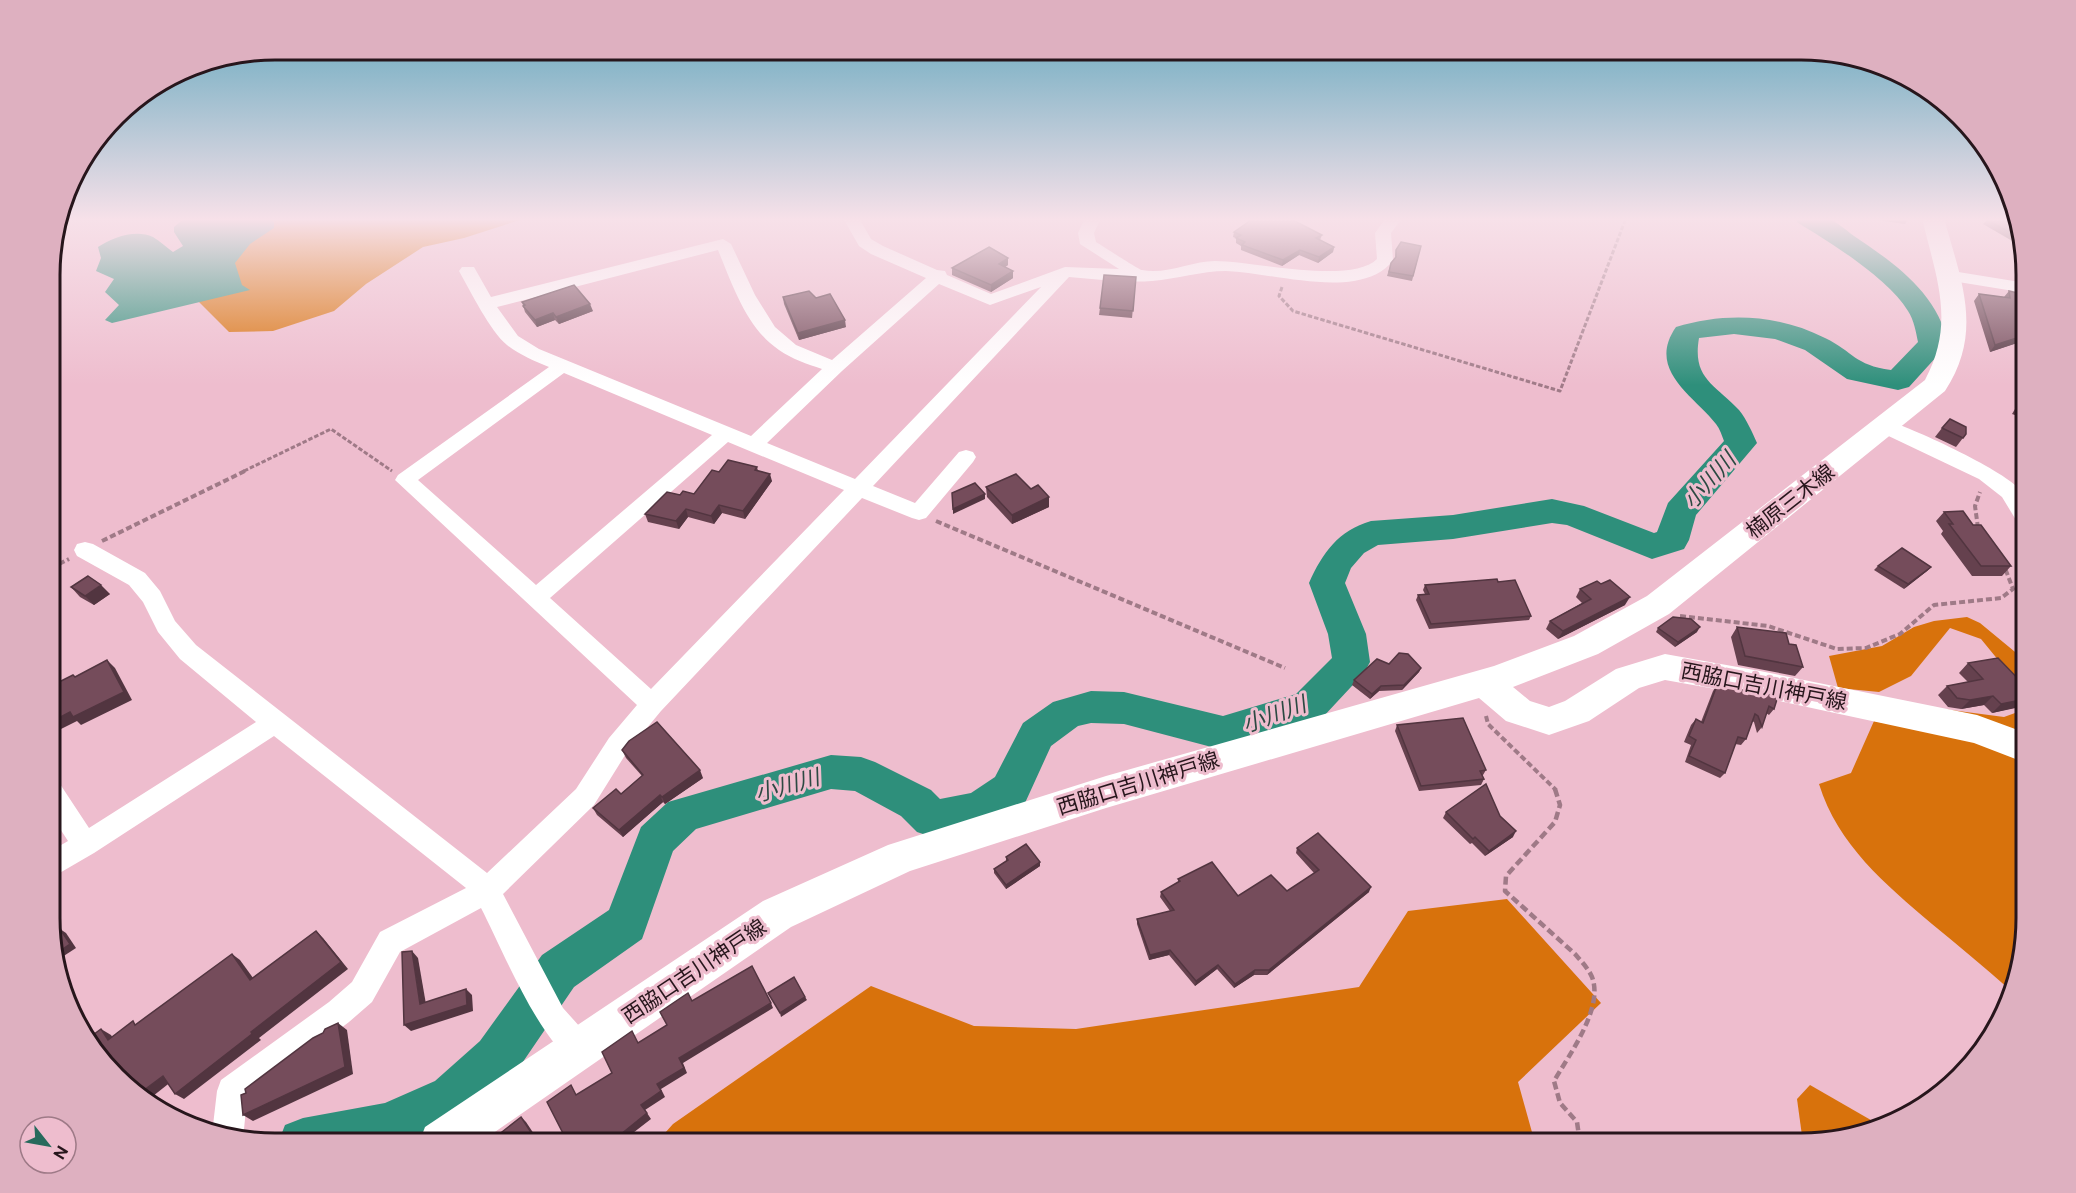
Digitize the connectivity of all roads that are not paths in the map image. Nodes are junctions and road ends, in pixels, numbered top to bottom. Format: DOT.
graph roads {
  1 [pos="469,274"];
  2 [pos="606,274"];
  3 [pos="737,274"];
  4 [pos="936,274"];
  5 [pos="1061,274"];
  6 [pos="1063,274"];
  7 [pos="1104,274"];
  8 [pos="1166,274"];
  9 [pos="1283,274"];
  10 [pos="1362,274"];
  11 [pos="1946,274"];
  12 [pos="939,275"];
  13 [pos="1135,275"];
  14 [pos="2016,286"];
  15 [pos="486,304"];
  16 [pos="562,366"];
  17 [pos="835,367"];
  18 [pos="1885,426"];
  19 [pos="726,433"];
  20 [pos="754,444"];
  21 [pos="966,457"];
  22 [pos="856,489"];
  23 [pos="2016,502"];
  24 [pos="85,550"];
  25 [pos="536,598"];
  26 [pos="1485,683"];
  27 [pos="652,704"];
  28 [pos="275,723"];
  29 [pos="2016,744"];
  30 [pos="60,806"];
  31 [pos="85,845"];
  32 [pos="60,860"];
  33 [pos="487,891"];
  34 [pos="579,1049"];
  35 [pos="229,1128"];
  36 [pos="456,1133"];
  1 -- 15 [label="street"];
  2 -- 15 [label="street"];
  3 -- 17 [label="street"];
  4 -- 12 [label="street"];
  5 -- 12 [label="street"];
  6 -- 22 [label="street"];
  7 -- 13 [label="street"];
  8 -- 13 [label="street"];
  9 -- 10 [label="street"];
  11 -- 14 [label="street"];
  11 -- 18 [label="main road, 楠原三木線"];
  12 -- 17 [label="street"];
  15 -- 16 [label="street"];
  16 -- 19 [label="street"];
  16 -- 25 [label="street"];
  17 -- 20 [label="street"];
  18 -- 23 [label="street"];
  18 -- 26 [label="main road, 楠原三木線"];
  19 -- 20 [label="street"];
  19 -- 25 [label="street"];
  20 -- 22 [label="street"];
  21 -- 22 [label="street"];
  22 -- 27 [label="street"];
  24 -- 28 [label="street"];
  25 -- 27 [label="street"];
  26 -- 29 [label="main road, 西脇口吉川神戸線"];
  26 -- 34 [label="main road, 西脇口吉川神戸線"];
  27 -- 33 [label="street"];
  28 -- 31 [label="street"];
  28 -- 33 [label="street"];
  30 -- 31 [label="street"];
  31 -- 32 [label="street"];
  33 -- 34 [label="street"];
  33 -- 35 [label="street"];
  34 -- 36 [label="main road, 西脇口吉川神戸線"];
}
